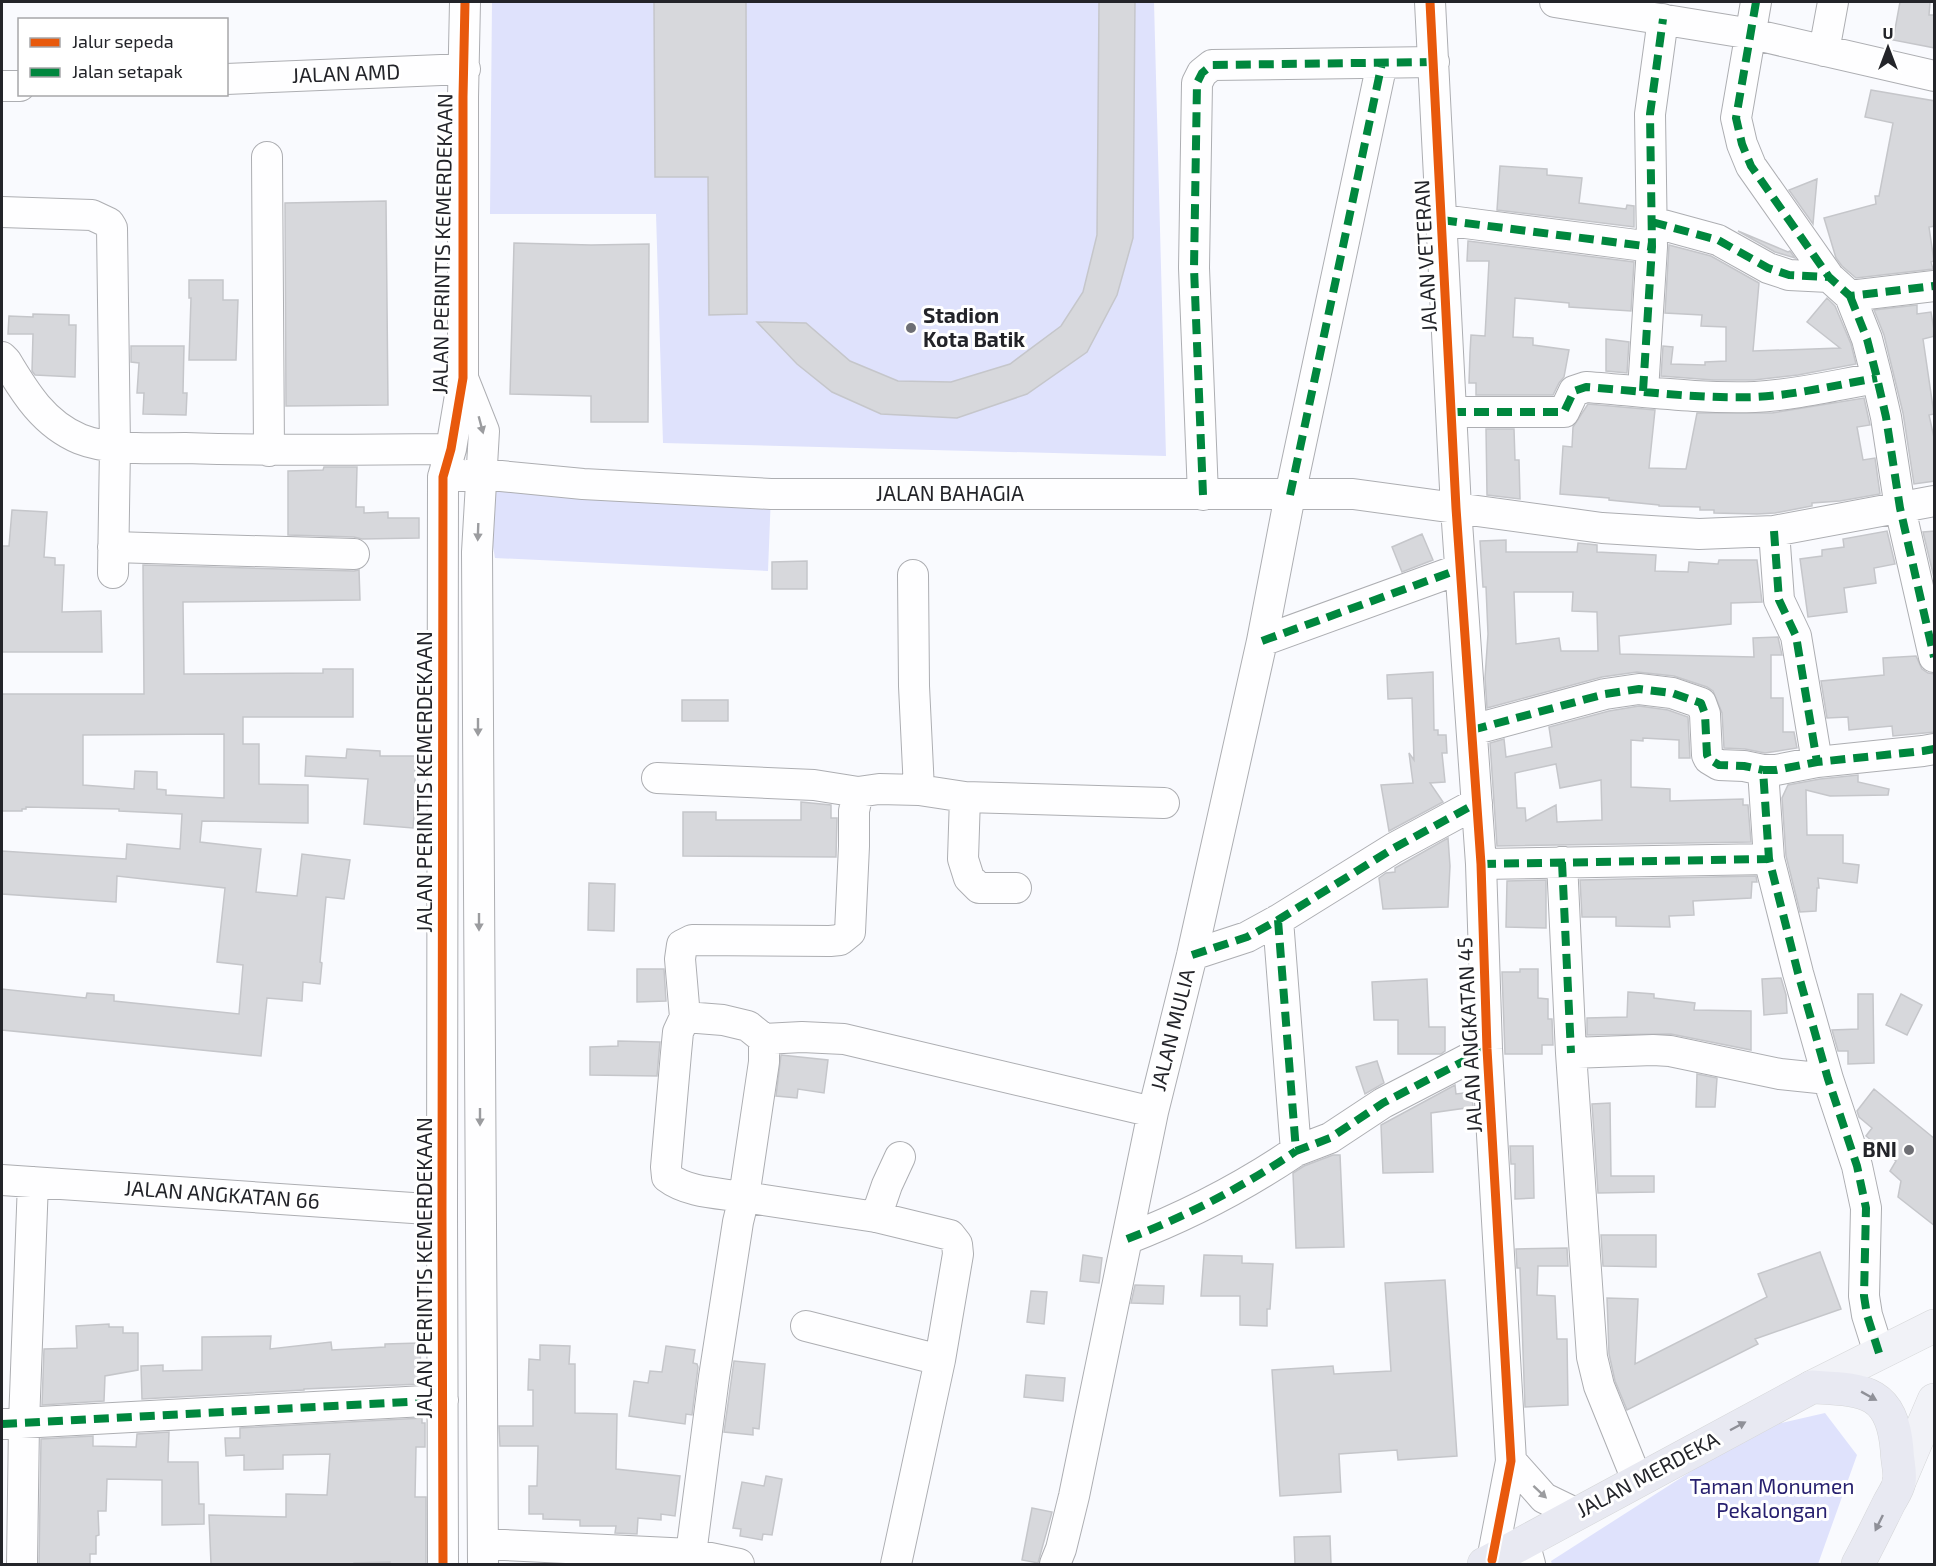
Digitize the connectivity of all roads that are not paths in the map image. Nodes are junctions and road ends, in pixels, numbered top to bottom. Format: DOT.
graph roads {
  1 [pos="465,2"];
  2 [pos="1430,2"];
  3 [pos="1555,2"];
  4 [pos="1756,2"];
  5 [pos="1833,2"];
  6 [pos="1663,19"];
  7 [pos="1752,34"];
  8 [pos="1824,51"];
  9 [pos="1434,62"];
  10 [pos="1382,63"];
  11 [pos="465,69"];
  12 [pos="1935,76"];
  13 [pos="228,78"];
  14 [pos="2,86"];
  15 [pos="18,86"];
  16 [pos="267,157"];
  17 [pos="2,212"];
  18 [pos="1442,220"];
  19 [pos="1652,234"];
  20 [pos="1935,286"];
  21 [pos="1840,287"];
  22 [pos="2,357"];
  23 [pos="464,378"];
  24 [pos="1877,378"];
  25 [pos="1643,392"];
  26 [pos="1451,412"];
  27 [pos="115,447"];
  28 [pos="269,451"];
  29 [pos="447,463"];
  30 [pos="480,474"];
  31 [pos="1203,495"];
  32 [pos="1290,495"];
  33 [pos="1935,501"];
  34 [pos="1456,508"];
  35 [pos="1900,508"];
  36 [pos="1774,531"];
  37 [pos="354,554"];
  38 [pos="1460,569"];
  39 [pos="914,575"];
  40 [pos="1263,641"];
  41 [pos="1935,657"];
  42 [pos="1472,730"];
  43 [pos="1935,749"];
  44 [pos="1818,762"];
  45 [pos="1763,770"];
  46 [pos="657,778"];
  47 [pos="919,790"];
  48 [pos="858,792"];
  49 [pos="965,797"];
  50 [pos="1164,803"];
  51 [pos="1477,803"];
  52 [pos="1769,859"];
  53 [pos="1562,862"];
  54 [pos="1481,864"];
  55 [pos="1016,888"];
  56 [pos="1278,920"];
  57 [pos="1192,955"];
  58 [pos="685,1017"];
  59 [pos="764,1039"];
  60 [pos="1488,1049"];
  61 [pos="1571,1053"];
  62 [pos="1828,1079"];
  63 [pos="1153,1112"];
  64 [pos="1296,1151"];
  65 [pos="900,1156"];
  66 [pos="2,1180"];
  67 [pos="33,1182"];
  68 [pos="744,1197"];
  69 [pos="442,1210"];
  70 [pos="876,1217"];
  71 [pos="1127,1239"];
  72 [pos="806,1326"];
  73 [pos="1935,1326"];
  74 [pos="1880,1353"];
  75 [pos="940,1360"];
  76 [pos="1812,1387"];
  77 [pos="443,1400"];
  78 [pos="1935,1400"];
  79 [pos="13,1424"];
  80 [pos="1511,1461"];
  81 [pos="1637,1480"];
  82 [pos="1899,1482"];
  83 [pos="1577,1514"];
  84 [pos="1527,1553"];
  85 [pos="483,1554"];
  86 [pos="691,1554"];
  87 [pos="1488,1562"];
  88 [pos="22,1564"];
  89 [pos="443,1564"];
  90 [pos="738,1564"];
  91 [pos="896,1564"];
  92 [pos="1055,1564"];
  93 [pos="1858,1564"];
  1 -- 11 [label="street, JALAN PERINTIS KEMERDEKAAN"];
  2 -- 9 [label="street, JALAN VETERAN"];
  3 -- 6 [label="street"];
  4 -- 7 [label="street"];
  5 -- 8 [label="street"];
  6 -- 7 [label="street"];
  6 -- 19 [label="street"];
  7 -- 8 [label="street"];
  7 -- 21 [label="street"];
  8 -- 12 [label="street"];
  9 -- 10 [label="street"];
  9 -- 18 [label="street, JALAN VETERAN"];
  10 -- 31 [label="street"];
  10 -- 32 [label="street, JALAN MULIA"];
  11 -- 13 [label="street, JALAN AMD"];
  11 -- 23 [label="street, JALAN PERINTIS KEMERDEKAAN"];
  14 -- 15 [label="street"];
  16 -- 28 [label="street"];
  17 -- 27 [label="street"];
  18 -- 19 [label="street"];
  18 -- 26 [label="street, JALAN VETERAN"];
  19 -- 21 [label="street"];
  19 -- 25 [label="street"];
  20 -- 21 [label="street"];
  21 -- 24 [label="street"];
  22 -- 27 [label="street, JALAN BAHAGIA"];
  23 -- 29 [label="street, JALAN PERINTIS KEMERDEKAAN"];
  23 -- 30 [label="street, one-way"];
  24 -- 25 [label="street"];
  24 -- 35 [label="street"];
  25 -- 26 [label="street"];
  26 -- 34 [label="street, JALAN VETERAN"];
  27 -- 28 [label="street, JALAN BAHAGIA"];
  27 -- 37 [label="street"];
  28 -- 29 [label="street, JALAN BAHAGIA"];
  29 -- 30 [label="street, JALAN BAHAGIA"];
  29 -- 69 [label="street, JALAN PERINTIS KEMERDEKAAN"];
  30 -- 31 [label="street, JALAN BAHAGIA"];
  30 -- 85 [label="street, one-way"];
  31 -- 32 [label="street, JALAN BAHAGIA"];
  32 -- 34 [label="street, JALAN BAHAGIA"];
  32 -- 40 [label="street, JALAN MULIA"];
  33 -- 35 [label="street, JALAN BAHAGIA"];
  34 -- 36 [label="street, JALAN BAHAGIA"];
  34 -- 38 [label="street, JALAN ANGKATAN 45"];
  35 -- 36 [label="street, JALAN BAHAGIA"];
  35 -- 41 [label="street"];
  36 -- 44 [label="street"];
  38 -- 40 [label="street"];
  38 -- 42 [label="street, JALAN ANGKATAN 45"];
  39 -- 47 [label="street"];
  40 -- 57 [label="street, JALAN MULIA"];
  42 -- 45 [label="street"];
  42 -- 51 [label="street, JALAN ANGKATAN 45"];
  43 -- 44 [label="street"];
  44 -- 45 [label="street"];
  45 -- 52 [label="street"];
  46 -- 48 [label="street"];
  47 -- 48 [label="street"];
  47 -- 49 [label="street"];
  48 -- 58 [label="street"];
  49 -- 50 [label="street"];
  49 -- 55 [label="street"];
  51 -- 54 [label="street, JALAN ANGKATAN 45"];
  51 -- 56 [label="street"];
  52 -- 53 [label="street"];
  52 -- 62 [label="street"];
  53 -- 54 [label="street"];
  53 -- 61 [label="street"];
  54 -- 60 [label="street, JALAN ANGKATAN 45"];
  56 -- 57 [label="street"];
  56 -- 64 [label="street"];
  57 -- 63 [label="street, JALAN MULIA"];
  58 -- 59 [label="street"];
  58 -- 68 [label="street"];
  59 -- 63 [label="street"];
  59 -- 68 [label="street"];
  60 -- 64 [label="street"];
  60 -- 80 [label="street, JALAN ANGKATAN 45"];
  61 -- 62 [label="street"];
  61 -- 81 [label="street"];
  62 -- 74 [label="street"];
  63 -- 71 [label="street, JALAN MULIA"];
  64 -- 71 [label="street"];
  65 -- 70 [label="street"];
  66 -- 67 [label="street, JALAN ANGKATAN 66"];
  67 -- 69 [label="street, JALAN ANGKATAN 66"];
  67 -- 79 [label="street"];
  68 -- 70 [label="street"];
  68 -- 86 [label="street"];
  69 -- 77 [label="street, JALAN PERINTIS KEMERDEKAAN"];
  70 -- 75 [label="street"];
  71 -- 92 [label="street, JALAN MULIA"];
  72 -- 75 [label="street"];
  73 -- 74 [label="main road"];
  74 -- 76 [label="main road"];
  75 -- 91 [label="street"];
  81 -- 76 [label="highway, JALAN MERDEKA, one-way"];
  76 -- 82 [label="highway, one-way"];
  77 -- 79 [label="street"];
  77 -- 89 [label="street, JALAN PERINTIS KEMERDEKAAN"];
  78 -- 82 [label="main road"];
  79 -- 88 [label="street"];
  80 -- 83 [label="street, one-way"];
  80 -- 87 [label="street, JALAN ANGKATAN 45"];
  81 -- 83 [label="highway, JALAN MERDEKA"];
  82 -- 93 [label="highway, one-way"];
  83 -- 84 [label="highway, JALAN MERDEKA"];
  84 -- 87 [label="highway, JALAN MERDEKA"];
  85 -- 86 [label="street"];
  86 -- 90 [label="street"];
}
